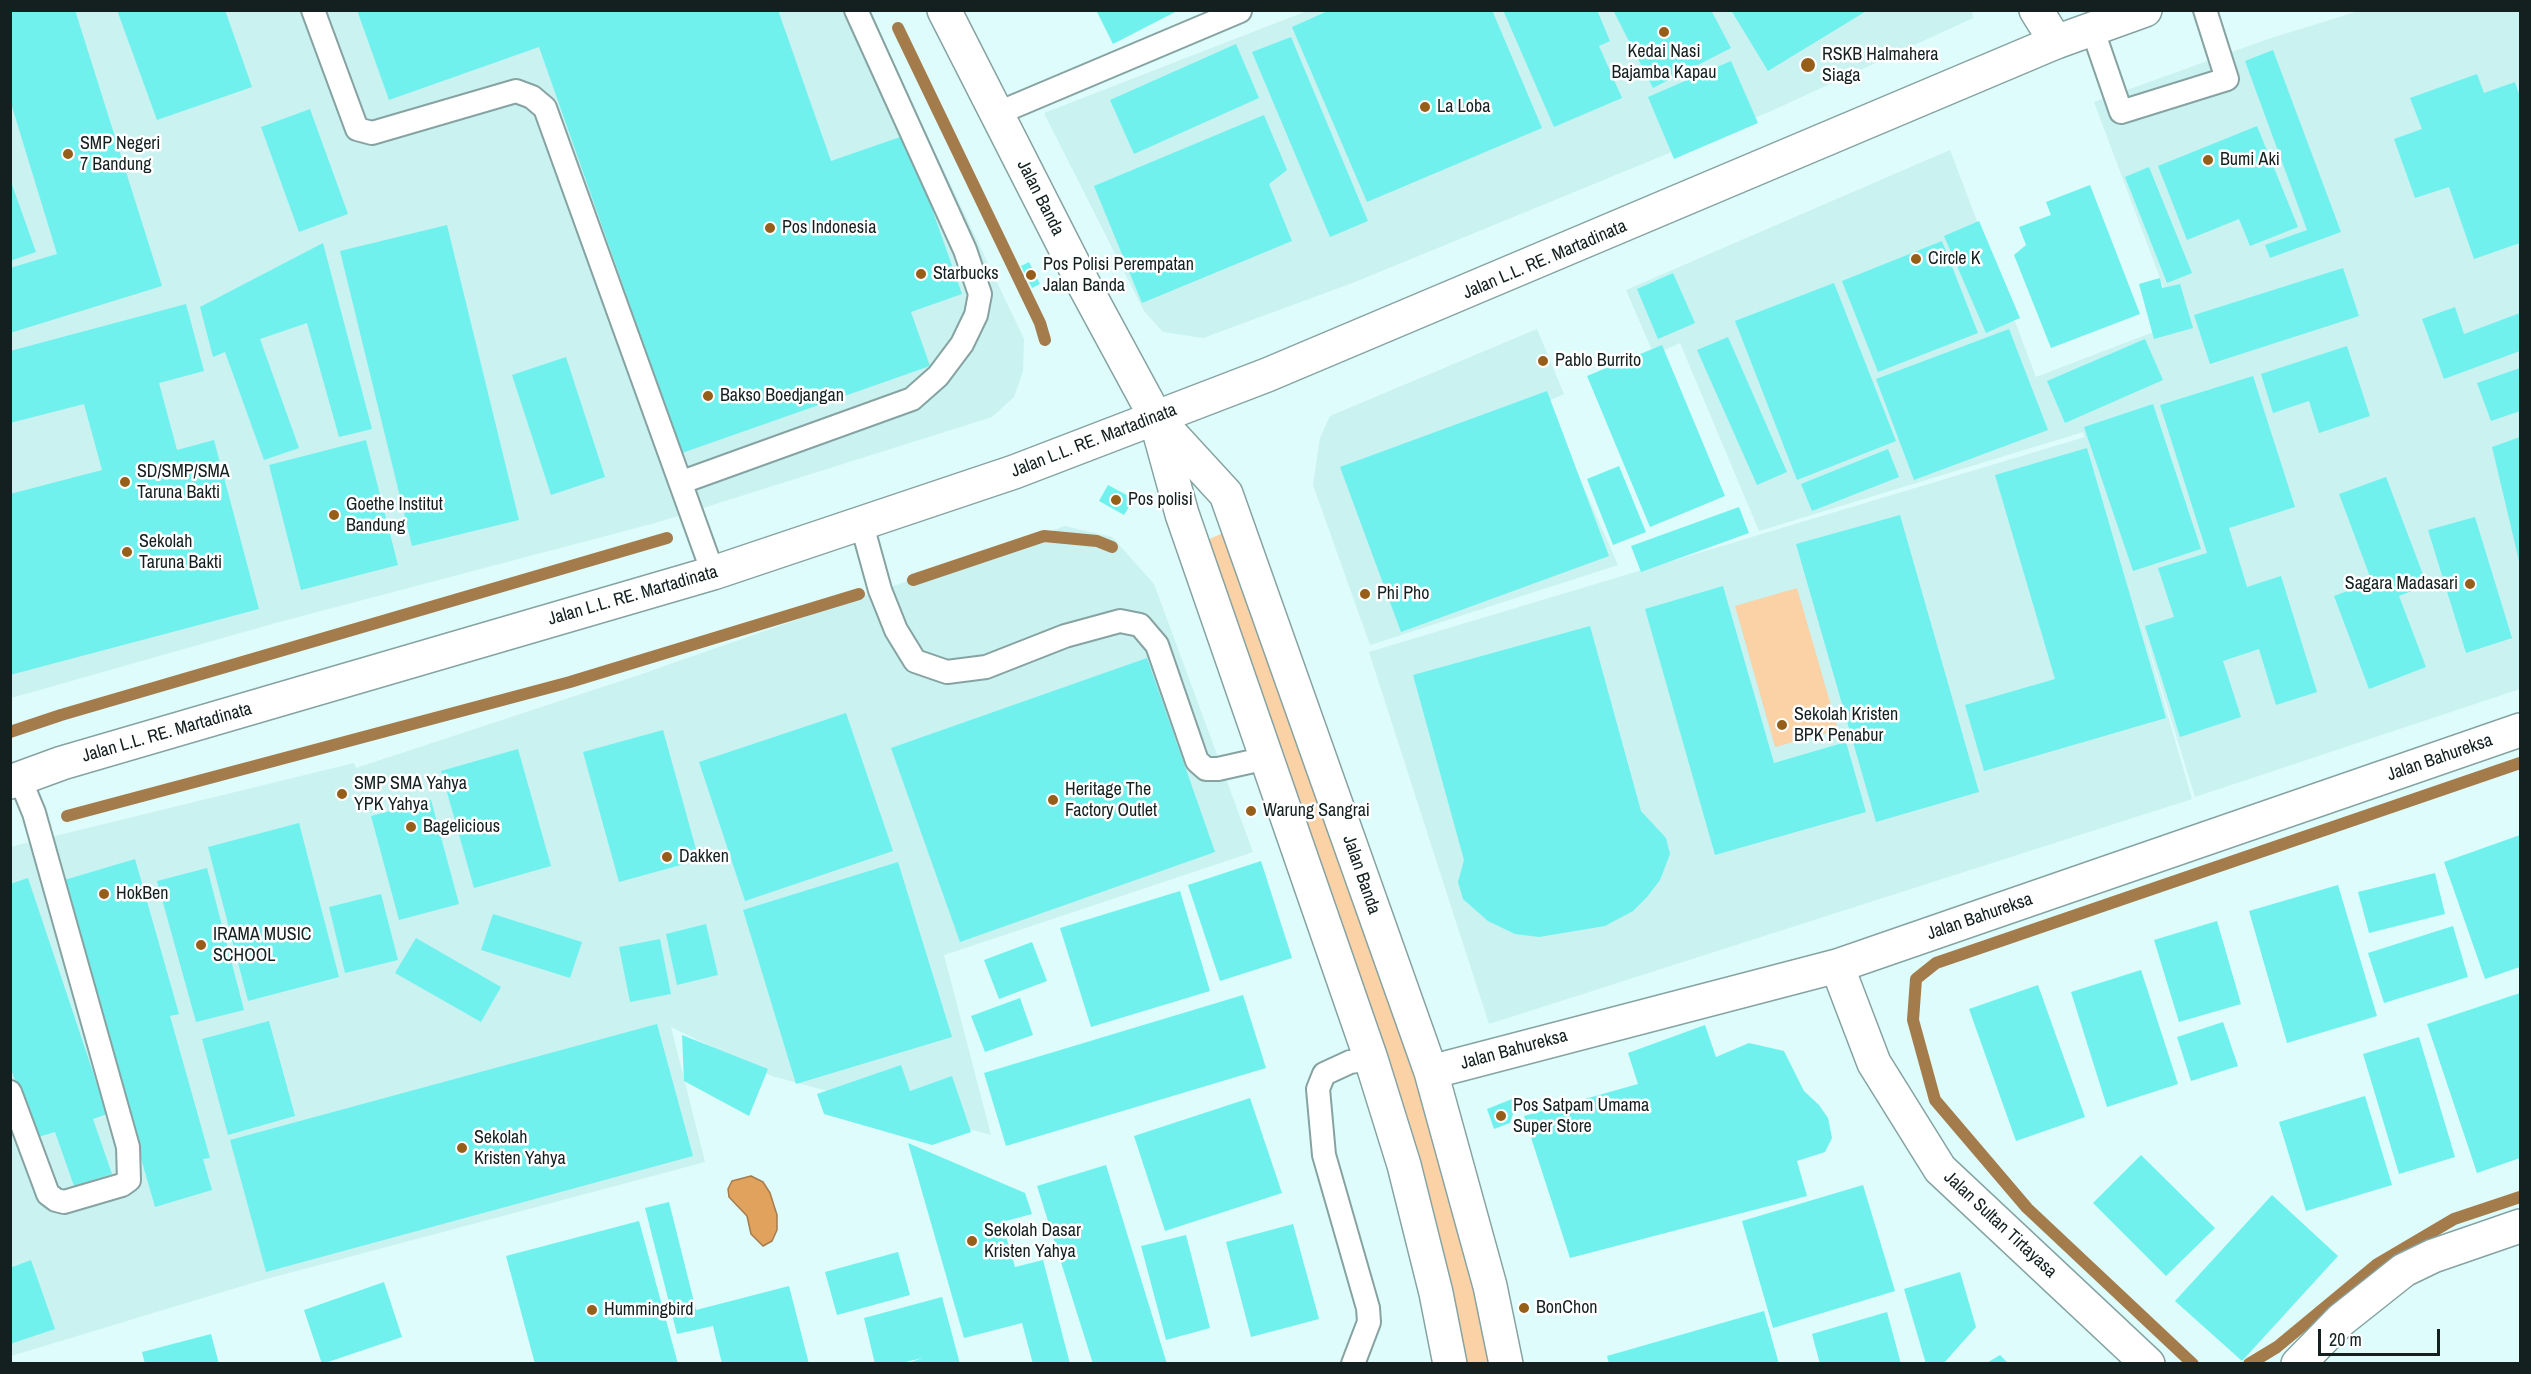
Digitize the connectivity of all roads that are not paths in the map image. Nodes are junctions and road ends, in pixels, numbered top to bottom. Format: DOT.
graph roads {
  1 [pos="313,10"];
  2 [pos="944,10"];
  3 [pos="2036,10"];
  4 [pos="2145,10"];
  5 [pos="2205,10"];
  6 [pos="1240,11"];
  7 [pos="860,12"];
  8 [pos="2092,28"];
  9 [pos="2056,42"];
  10 [pos="996,114"];
  11 [pos="1155,416"];
  12 [pos="682,482"];
  13 [pos="862,525"];
  14 [pos="713,573"];
  15 [pos="2520,730"];
  16 [pos="1268,758"];
  17 [pos="15,780"];
  18 [pos="1837,966"];
  19 [pos="1371,1059"];
  20 [pos="1431,1072"];
  21 [pos="10,1092"];
  22 [pos="2520,1226"];
  23 [pos="1353,1364"];
  24 [pos="1450,1364"];
  25 [pos="1506,1364"];
  26 [pos="2148,1364"];
  27 [pos="2298,1364"];
  1 -- 12 [label="lane"];
  2 -- 10 [label="street, Jalan Banda"];
  3 -- 9 [label="street"];
  4 -- 8 [label="street, Jalan L.L. RE. Martadinata"];
  5 -- 8 [label="lane"];
  6 -- 10 [label="lane"];
  7 -- 12 [label="lane"];
  8 -- 9 [label="street, Jalan L.L. RE. Martadinata"];
  9 -- 11 [label="street, Jalan L.L. RE. Martadinata"];
  10 -- 11 [label="street, Jalan Banda"];
  11 -- 13 [label="street, Jalan L.L. RE. Martadinata"];
  11 -- 16 [label="street, Jalan Banda"];
  11 -- 20 [label="street, Jalan Banda"];
  12 -- 14 [label="lane"];
  13 -- 14 [label="street, Jalan L.L. RE. Martadinata"];
  13 -- 16 [label="lane"];
  14 -- 17 [label="street, Jalan L.L. RE. Martadinata"];
  15 -- 18 [label="street, Jalan Bahureksa"];
  16 -- 19 [label="street, Jalan Banda"];
  17 -- 21 [label="lane"];
  18 -- 20 [label="street, Jalan Bahureksa"];
  18 -- 26 [label="street, Jalan Sultan Tirtayasa"];
  19 -- 23 [label="lane"];
  19 -- 24 [label="street, Jalan Banda"];
  20 -- 25 [label="street, Jalan Banda"];
  22 -- 27 [label="street"];
}
